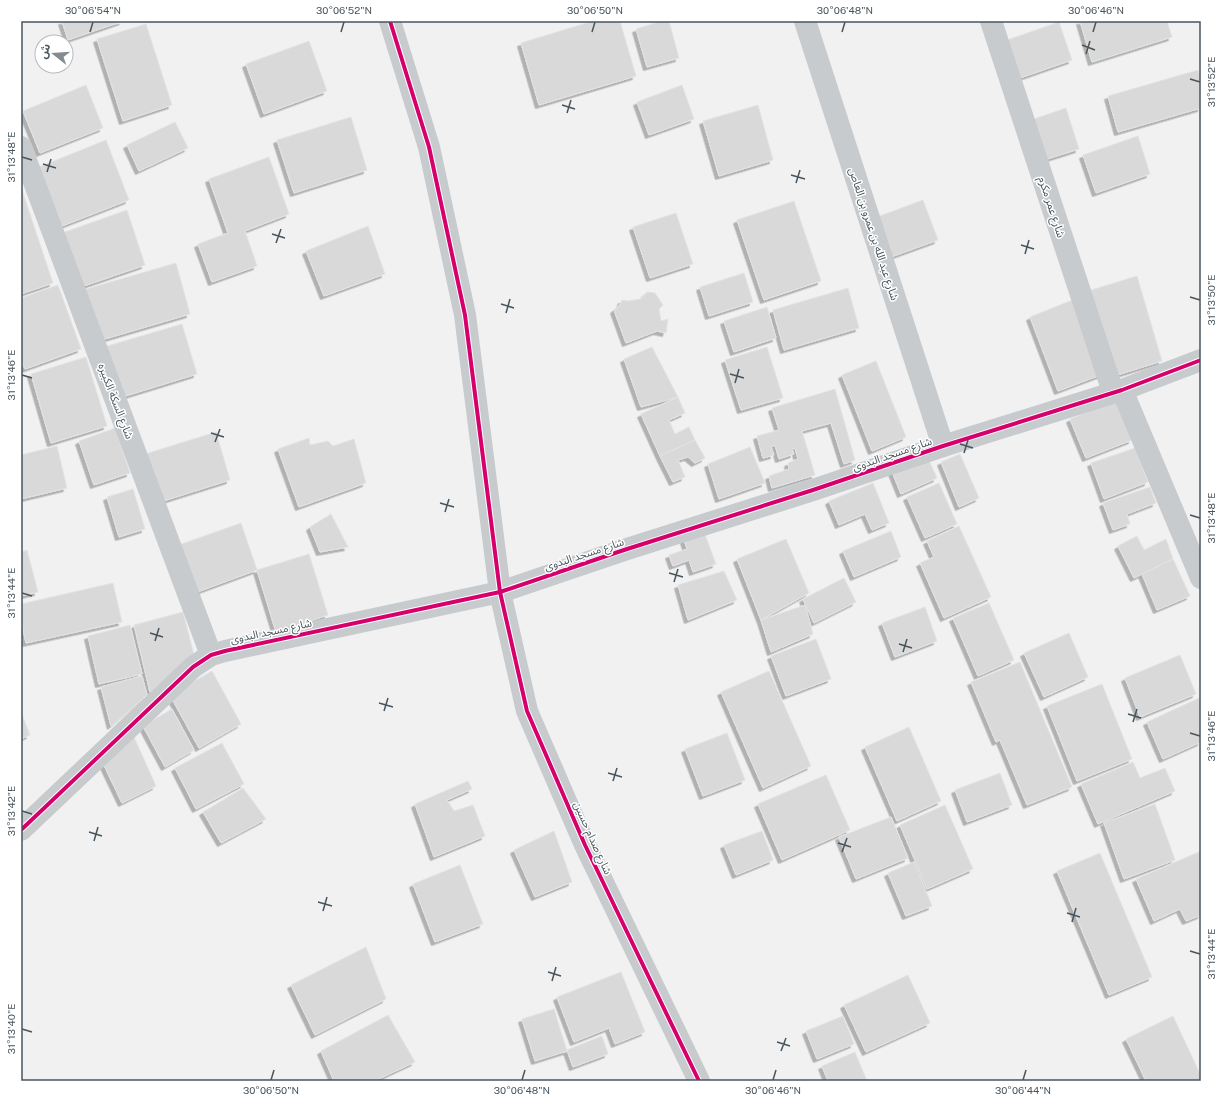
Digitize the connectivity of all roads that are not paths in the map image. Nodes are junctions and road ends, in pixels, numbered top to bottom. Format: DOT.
graph roads {
  1 [pos="390,21"];
  2 [pos="805,21"];
  3 [pos="991,21"];
  4 [pos="21,147"];
  5 [pos="1201,360"];
  6 [pos="1117,391"];
  7 [pos="943,446"];
  8 [pos="1201,578"];
  9 [pos="500,592"];
  10 [pos="211,655"];
  11 [pos="21,830"];
  12 [pos="699,1081"];
  1 -- 9 [label="street, شارع صدام حسين"];
  2 -- 7 [label="street, شارع عبد الله بن عمرو بن العاص"];
  3 -- 6 [label="street, شارع عمر مكرم"];
  4 -- 10 [label="street, شارع السكة الكبيره"];
  5 -- 6 [label="street, شارع مسجد البدوى"];
  6 -- 7 [label="street, شارع مسجد البدوى"];
  6 -- 8 [label="street, شارع عمر مكرم"];
  7 -- 9 [label="street, شارع مسجد البدوى"];
  9 -- 10 [label="street, شارع مسجد البدوى"];
  9 -- 12 [label="street, شارع صدام حسين"];
  10 -- 11 [label="street, شارع مسجد البدوى"];
}
